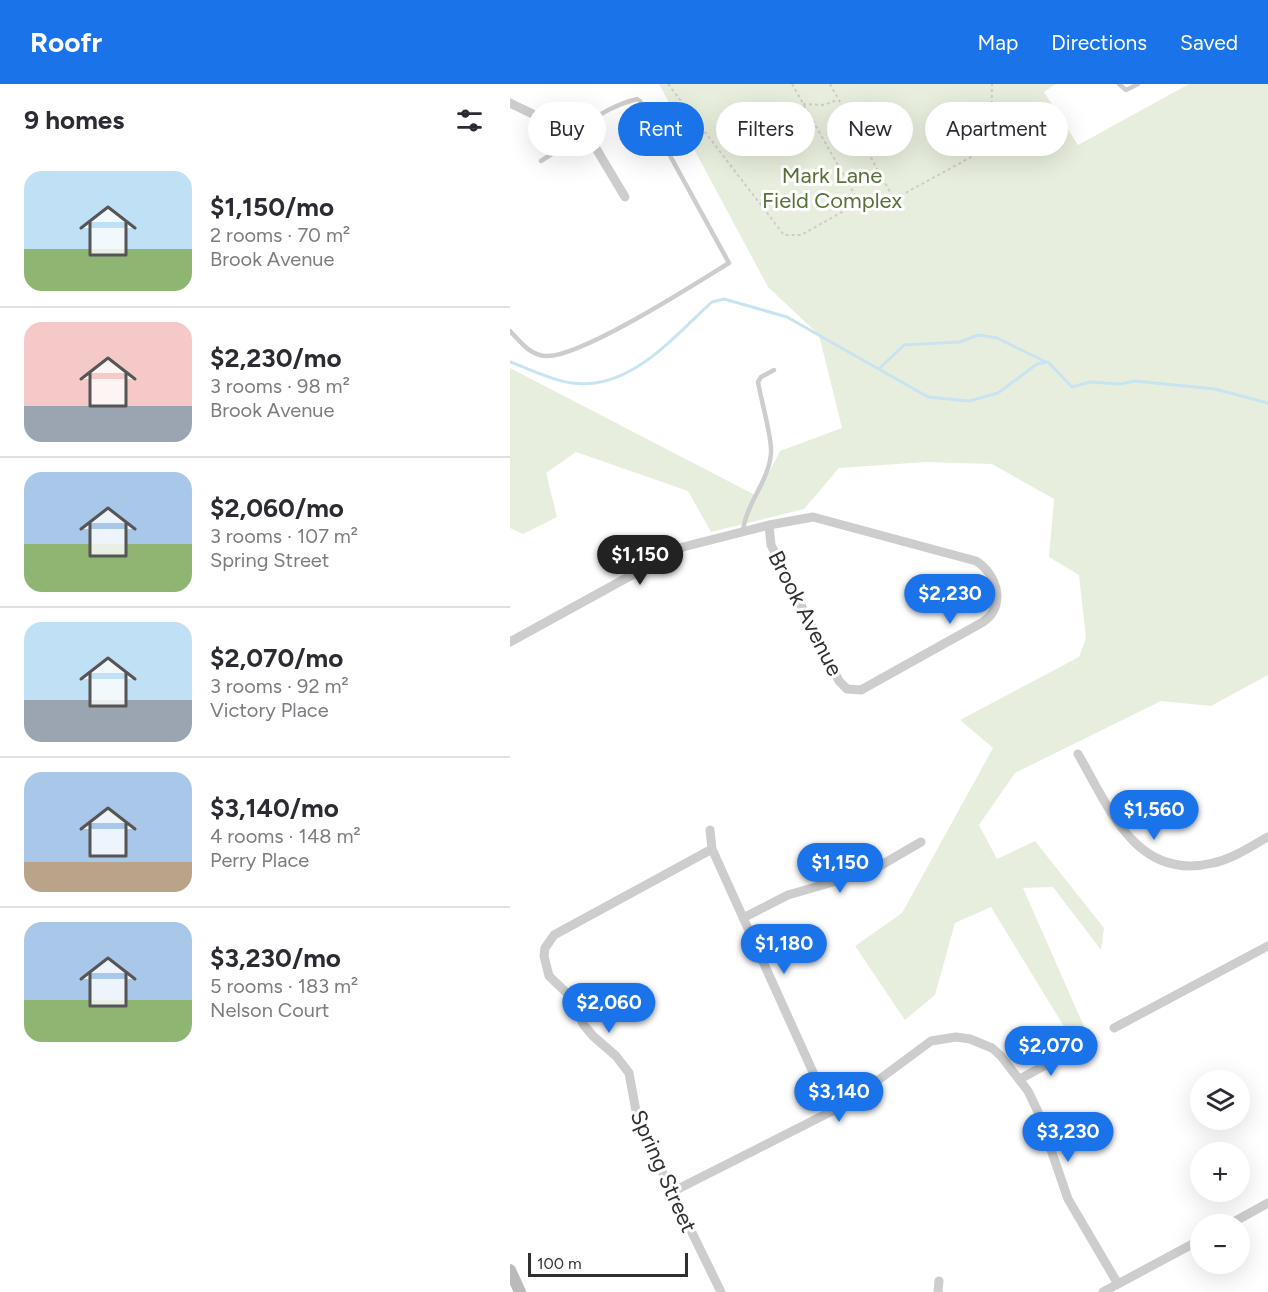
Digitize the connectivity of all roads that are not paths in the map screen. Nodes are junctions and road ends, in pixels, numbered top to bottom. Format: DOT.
graph roads {
  1 [pos="1119,84"];
  2 [pos="1138,84"];
  3 [pos="510,103"];
  4 [pos="528,112"];
  5 [pos="606,113"];
  6 [pos="549,156"];
  7 [pos="601,156"];
  8 [pos="541,161"];
  9 [pos="626,198"];
  10 [pos="510,331"];
  11 [pos="774,370"];
  12 [pos="769,525"];
  13 [pos="742,531"];
  14 [pos="510,642"];
  15 [pos="1078,754"];
  16 [pos="710,830"];
  17 [pos="1268,837"];
  18 [pos="921,842"];
  19 [pos="712,849"];
  20 [pos="743,918"];
  21 [pos="1268,946"];
  22 [pos="1114,1028"];
  23 [pos="1069,1052"];
  24 [pos="1020,1079"];
  25 [pos="831,1112"];
  26 [pos="672,1192"];
  27 [pos="1268,1203"];
  28 [pos="1248,1214"];
  29 [pos="1190,1245"];
  30 [pos="510,1270"];
  31 [pos="939,1281"];
  32 [pos="1118,1284"];
  33 [pos="520,1292"];
  34 [pos="721,1292"];
  35 [pos="938,1292"];
  36 [pos="1103,1292"];
  1 -- 2 [label="lane"];
  3 -- 4 [label="street"];
  5 -- 10 [label="lane"];
  6 -- 8 [label="lane"];
  7 -- 9 [label="street"];
  11 -- 13 [label="lane"];
  12 -- 12 [label="street, Brook Avenue"];
  12 -- 13 [label="street, Brook Avenue"];
  13 -- 14 [label="street, Brook Avenue"];
  15 -- 17 [label="street"];
  16 -- 19 [label="street"];
  18 -- 20 [label="street"];
  19 -- 20 [label="street"];
  19 -- 26 [label="street, Spring Street"];
  20 -- 25 [label="street"];
  21 -- 22 [label="street"];
  23 -- 24 [label="street"];
  24 -- 25 [label="street"];
  24 -- 32 [label="street"];
  25 -- 26 [label="street"];
  26 -- 34 [label="street, Spring Street"];
  27 -- 28 [label="street"];
  29 -- 32 [label="street"];
  30 -- 33 [label="street"];
  31 -- 35 [label="street"];
  32 -- 36 [label="street"];
}
